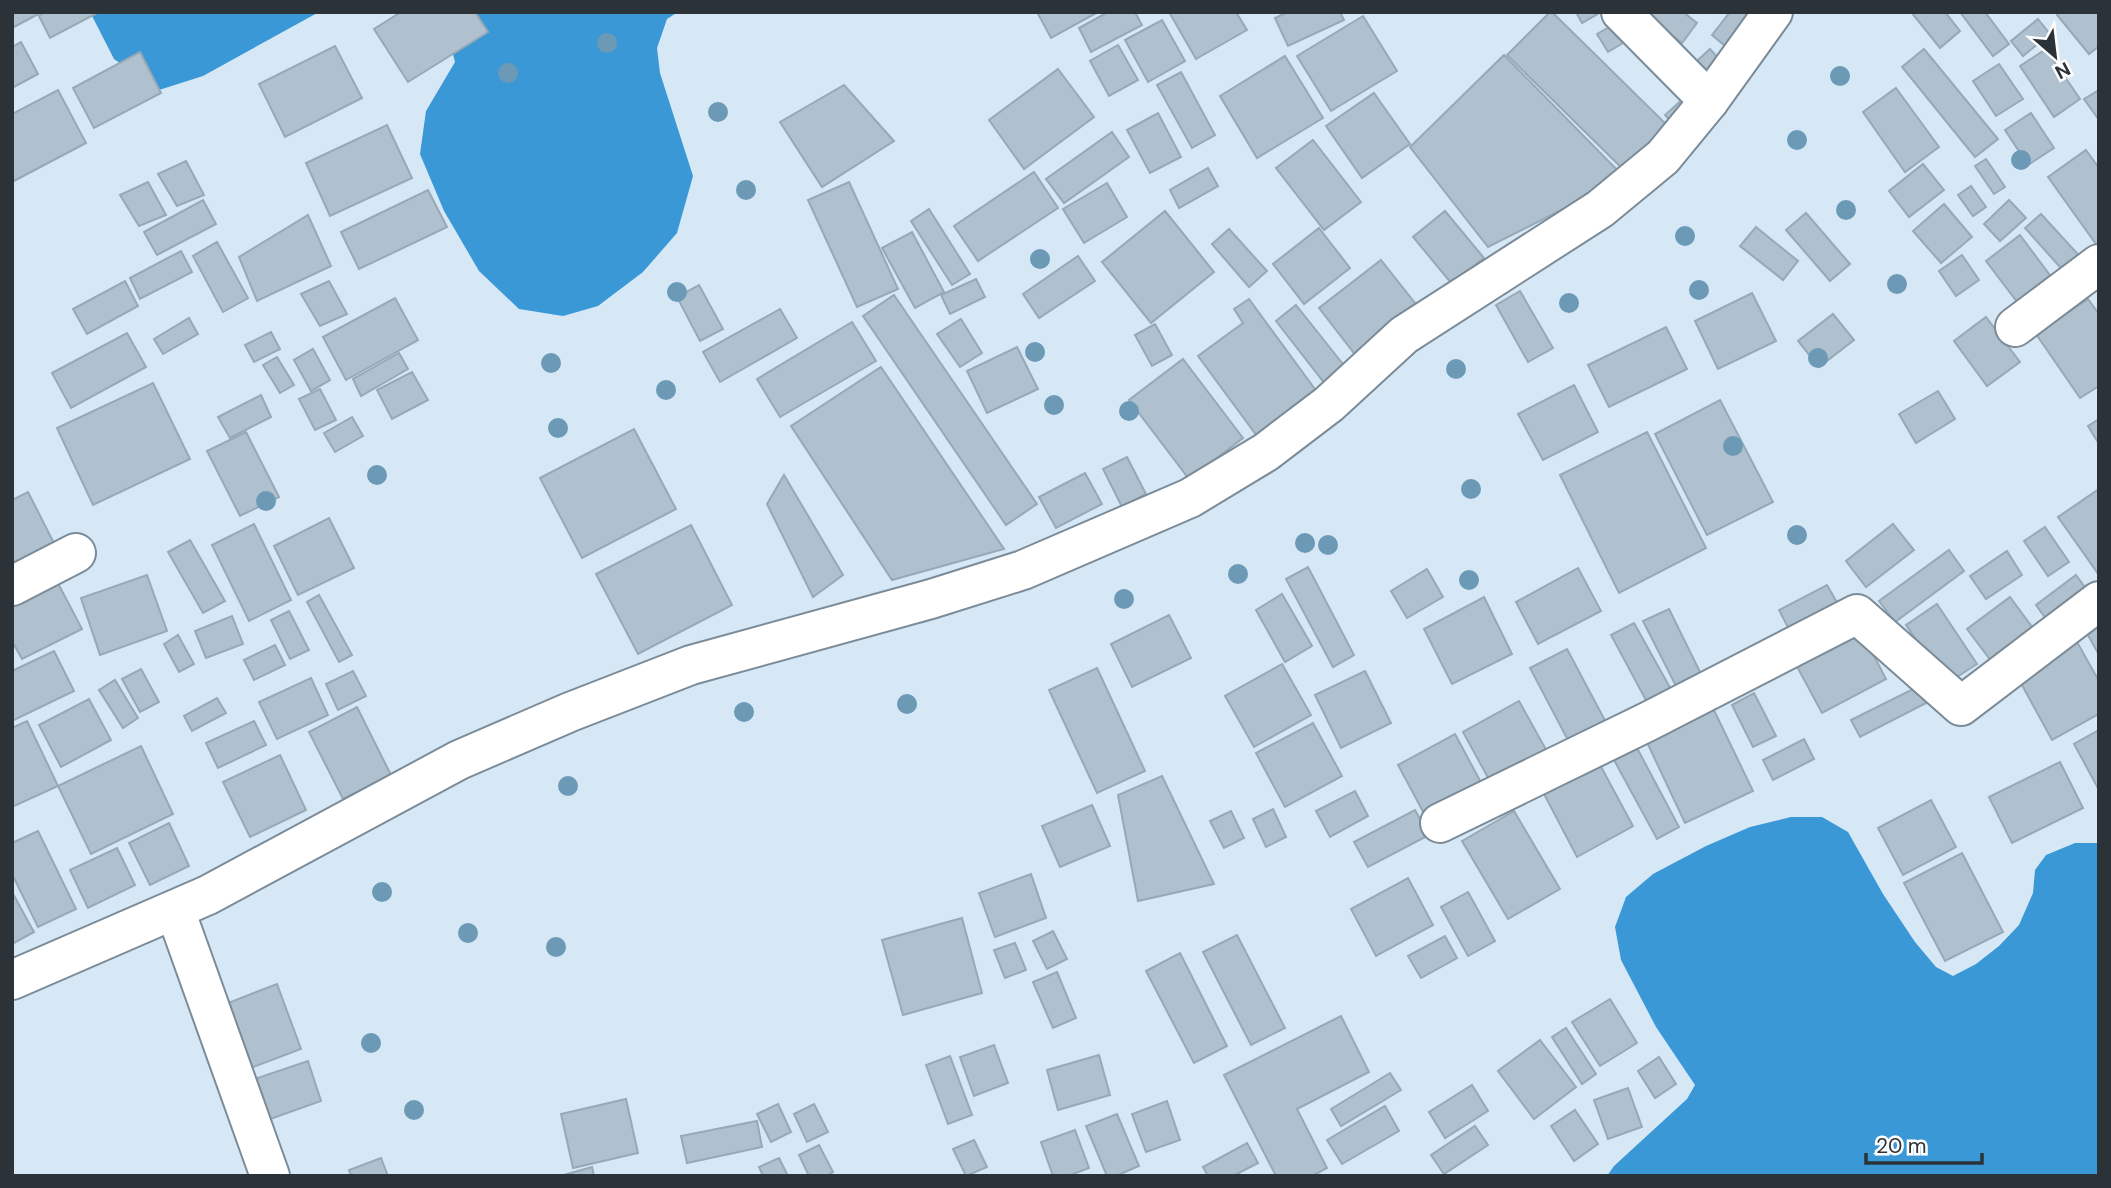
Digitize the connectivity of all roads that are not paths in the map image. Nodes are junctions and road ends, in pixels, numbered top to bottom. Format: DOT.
graph roads {
  1 [pos="1621,12"];
  2 [pos="1773,12"];
  3 [pos="1709,101"];
  4 [pos="2099,264"];
  5 [pos="2015,327"];
  6 [pos="76,553"];
  7 [pos="12,586"];
  8 [pos="2099,601"];
  9 [pos="1440,823"];
  10 [pos="175,910"];
  11 [pos="12,980"];
  12 [pos="270,1176"];
  1 -- 3 [label="street"];
  2 -- 3 [label="street"];
  3 -- 10 [label="street"];
  4 -- 5 [label="street"];
  6 -- 7 [label="street"];
  8 -- 9 [label="street"];
  10 -- 11 [label="street"];
  10 -- 12 [label="street"];
}
